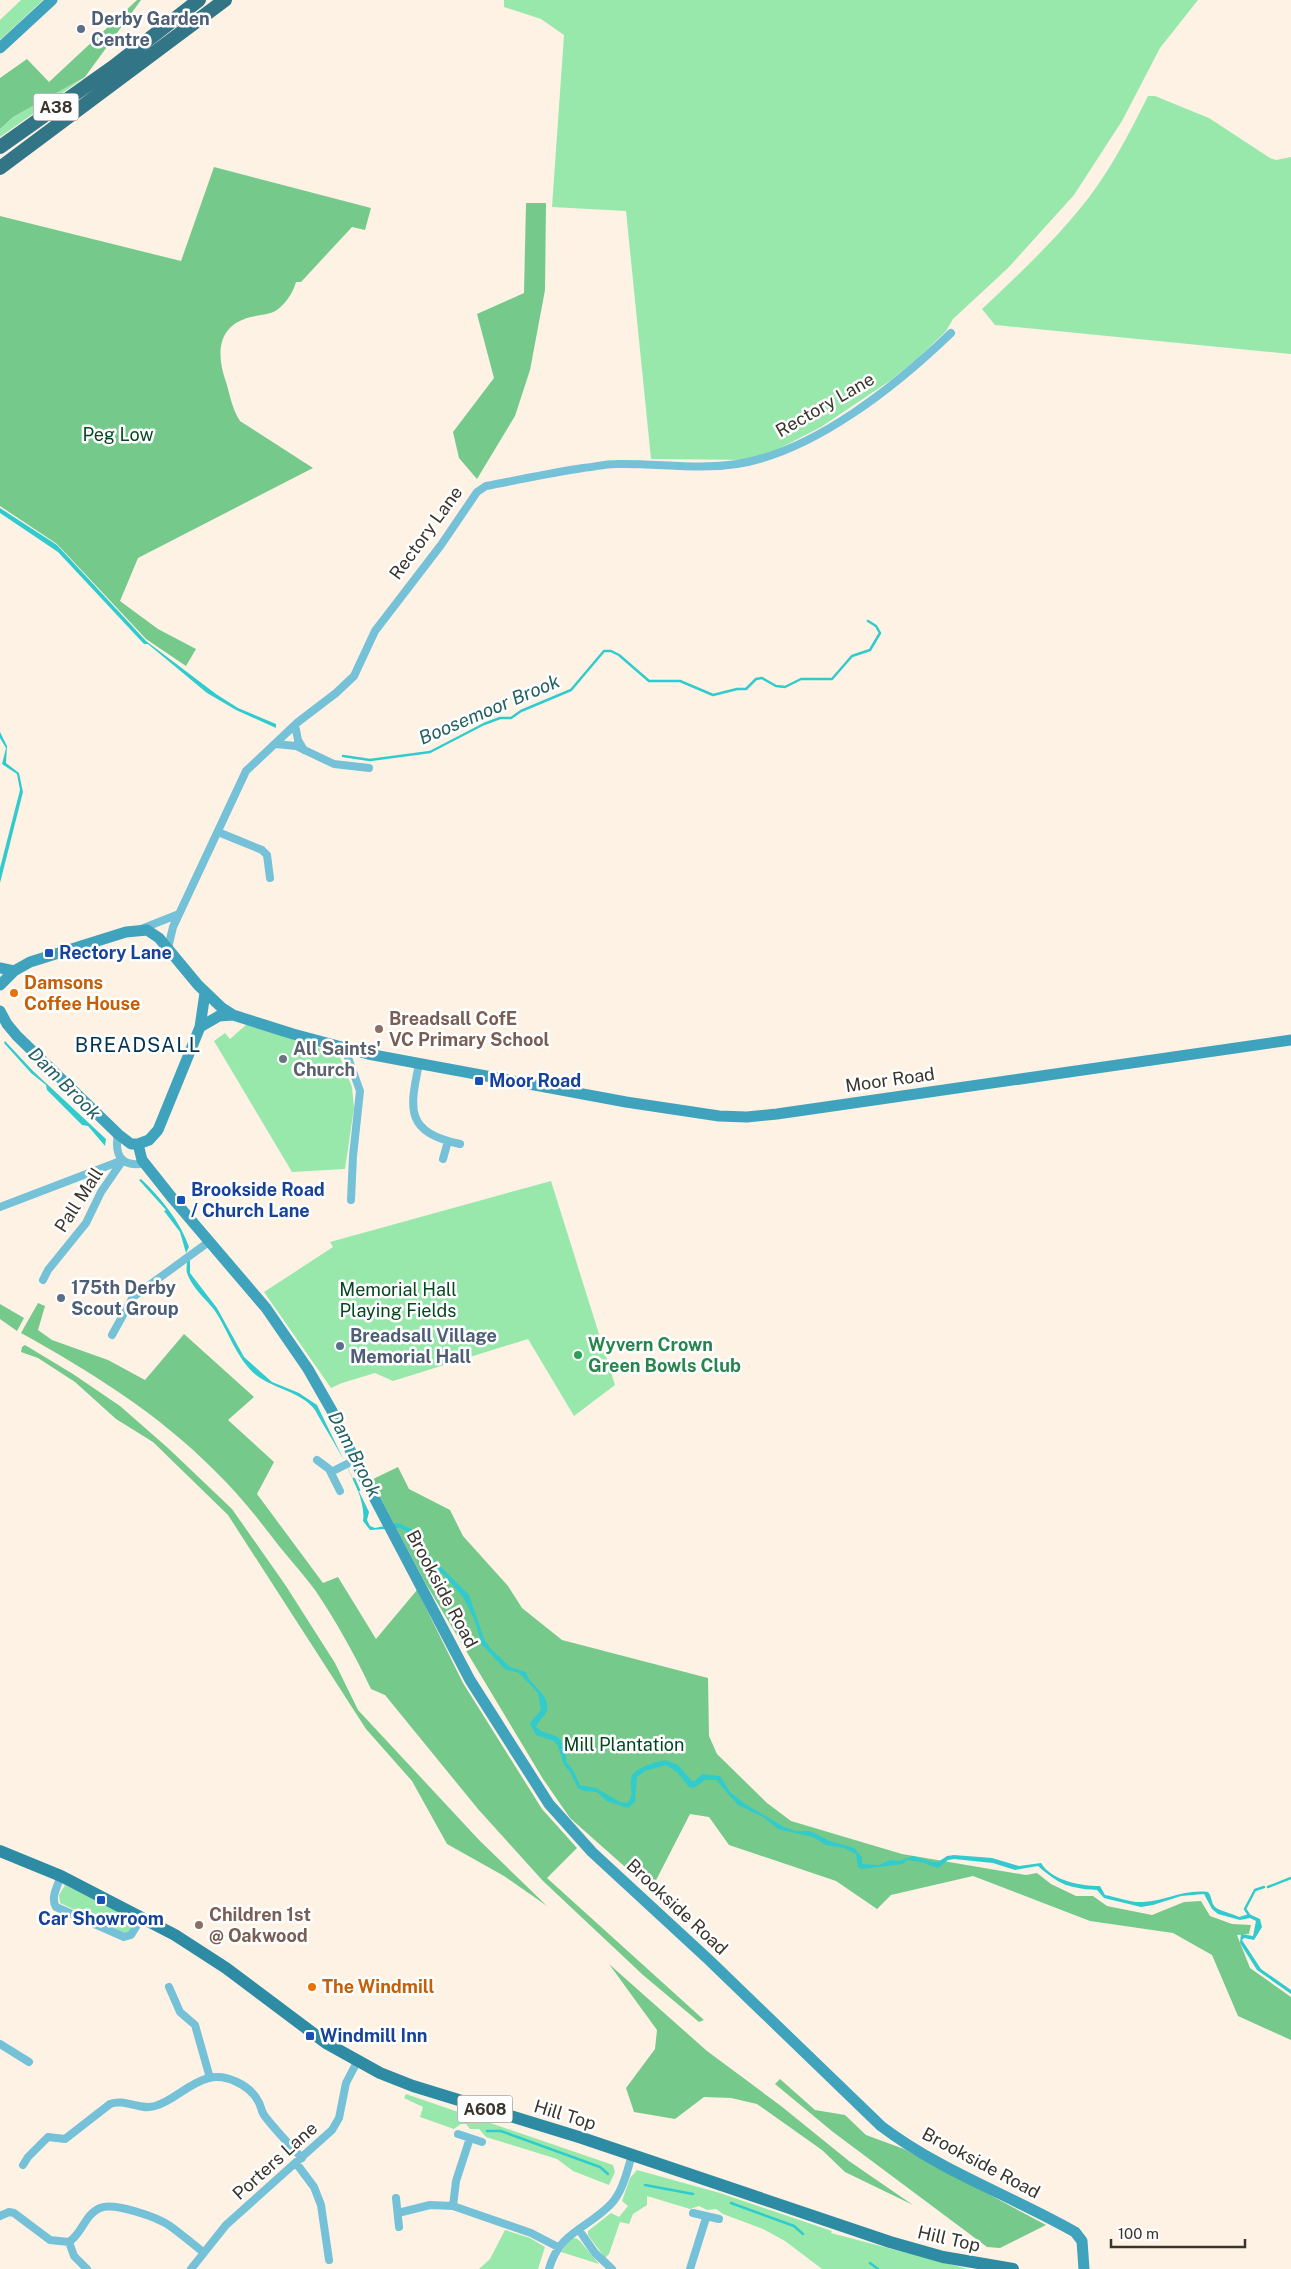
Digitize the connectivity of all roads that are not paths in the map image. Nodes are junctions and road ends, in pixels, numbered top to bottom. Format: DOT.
graph roads {
  1 [pos="52,0"];
  2 [pos="199,0"];
  3 [pos="225,0"];
  4 [pos="0,48"];
  5 [pos="0,147"];
  6 [pos="0,168"];
  7 [pos="951,333"];
  8 [pos="295,725"];
  9 [pos="274,744"];
  10 [pos="304,750"];
  11 [pos="369,768"];
  12 [pos="218,832"];
  13 [pos="270,878"];
  14 [pos="179,914"];
  15 [pos="140,930"];
  16 [pos="168,948"];
  17 [pos="0,968"];
  18 [pos="14,971"];
  19 [pos="0,984"];
  20 [pos="205,993"];
  21 [pos="0,1010"];
  22 [pos="233,1015"];
  23 [pos="3,1027"];
  24 [pos="200,1027"];
  25 [pos="1291,1040"];
  26 [pos="345,1048"];
  27 [pos="419,1064"];
  28 [pos="118,1134"];
  29 [pos="448,1141"];
  30 [pos="138,1144"];
  31 [pos="460,1144"];
  32 [pos="123,1160"];
  33 [pos="443,1160"];
  34 [pos="145,1163"];
  35 [pos="351,1200"];
  36 [pos="0,1207"];
  37 [pos="210,1241"];
  38 [pos="42,1280"];
  39 [pos="112,1335"];
  40 [pos="317,1460"];
  41 [pos="352,1462"];
  42 [pos="331,1472"];
  43 [pos="340,1491"];
  44 [pos="0,1851"];
  45 [pos="61,1876"];
  46 [pos="142,1917"];
  47 [pos="169,1987"];
  48 [pos="0,2044"];
  49 [pos="28,2062"];
  50 [pos="356,2062"];
  51 [pos="210,2078"];
  52 [pos="458,2134"];
  53 [pos="470,2138"];
  54 [pos="482,2142"];
  55 [pos="632,2155"];
  56 [pos="299,2161"];
  57 [pos="23,2165"];
  58 [pos="396,2198"];
  59 [pos="453,2206"];
  60 [pos="398,2213"];
  61 [pos="693,2213"];
  62 [pos="0,2216"];
  63 [pos="706,2218"];
  64 [pos="720,2220"];
  65 [pos="399,2227"];
  66 [pos="579,2230"];
  67 [pos="69,2242"];
  68 [pos="558,2247"];
  69 [pos="203,2252"];
  70 [pos="329,2260"];
  71 [pos="87,2269"];
  72 [pos="191,2269"];
  73 [pos="549,2269"];
  74 [pos="612,2269"];
  75 [pos="690,2269"];
  76 [pos="1012,2269"];
  77 [pos="1084,2269"];
  1 -- 4 [label="street"];
  2 -- 5 [label="highway, A38"];
  3 -- 6 [label="highway, A38"];
  7 -- 8 [label="street, Rectory Lane"];
  8 -- 9 [label="street, Rectory Lane"];
  8 -- 10 [label="street"];
  9 -- 10 [label="street"];
  9 -- 12 [label="street, Rectory Lane"];
  10 -- 11 [label="street"];
  12 -- 13 [label="street"];
  12 -- 14 [label="street, Rectory Lane"];
  14 -- 15 [label="street"];
  14 -- 16 [label="street, Rectory Lane"];
  15 -- 16 [label="street"];
  15 -- 18 [label="street"];
  16 -- 20 [label="street, Moor Road"];
  17 -- 18 [label="street"];
  18 -- 19 [label="street"];
  20 -- 22 [label="street, Moor Road"];
  20 -- 24 [label="street"];
  21 -- 23 [label="street"];
  22 -- 24 [label="street"];
  22 -- 26 [label="street, Moor Road"];
  23 -- 28 [label="street"];
  24 -- 30 [label="street"];
  25 -- 27 [label="street, Moor Road"];
  26 -- 27 [label="street, Moor Road"];
  26 -- 35 [label="street"];
  27 -- 29 [label="street"];
  28 -- 30 [label="street"];
  28 -- 32 [label="street"];
  29 -- 31 [label="street"];
  29 -- 33 [label="street"];
  30 -- 34 [label="street, Brookside Road"];
  32 -- 34 [label="street"];
  32 -- 36 [label="street"];
  32 -- 38 [label="street, Pall Mall"];
  34 -- 37 [label="street, Brookside Road"];
  37 -- 39 [label="street"];
  37 -- 41 [label="street, Brookside Road"];
  40 -- 42 [label="street"];
  41 -- 42 [label="street"];
  41 -- 77 [label="street, Brookside Road"];
  42 -- 43 [label="street"];
  44 -- 45 [label="main road, Hill Top / A608"];
  45 -- 46 [label="main road, Hill Top / A608"];
  45 -- 46 [label="street"];
  46 -- 50 [label="main road, Hill Top / A608"];
  47 -- 51 [label="street"];
  48 -- 49 [label="street"];
  50 -- 55 [label="main road, Hill Top / A608"];
  50 -- 56 [label="street, Porters Lane"];
  51 -- 56 [label="street"];
  51 -- 57 [label="street"];
  52 -- 53 [label="street"];
  53 -- 54 [label="street"];
  53 -- 59 [label="street"];
  55 -- 66 [label="street"];
  55 -- 76 [label="main road, Hill Top / A608"];
  56 -- 69 [label="street, Porters Lane"];
  56 -- 70 [label="street"];
  58 -- 60 [label="street"];
  59 -- 60 [label="street"];
  59 -- 68 [label="street"];
  60 -- 65 [label="street"];
  61 -- 63 [label="street"];
  62 -- 67 [label="street"];
  63 -- 64 [label="street"];
  63 -- 75 [label="street"];
  66 -- 68 [label="street"];
  66 -- 74 [label="street"];
  67 -- 69 [label="street"];
  67 -- 71 [label="street"];
  68 -- 73 [label="street"];
  69 -- 72 [label="street, Porters Lane"];
}
